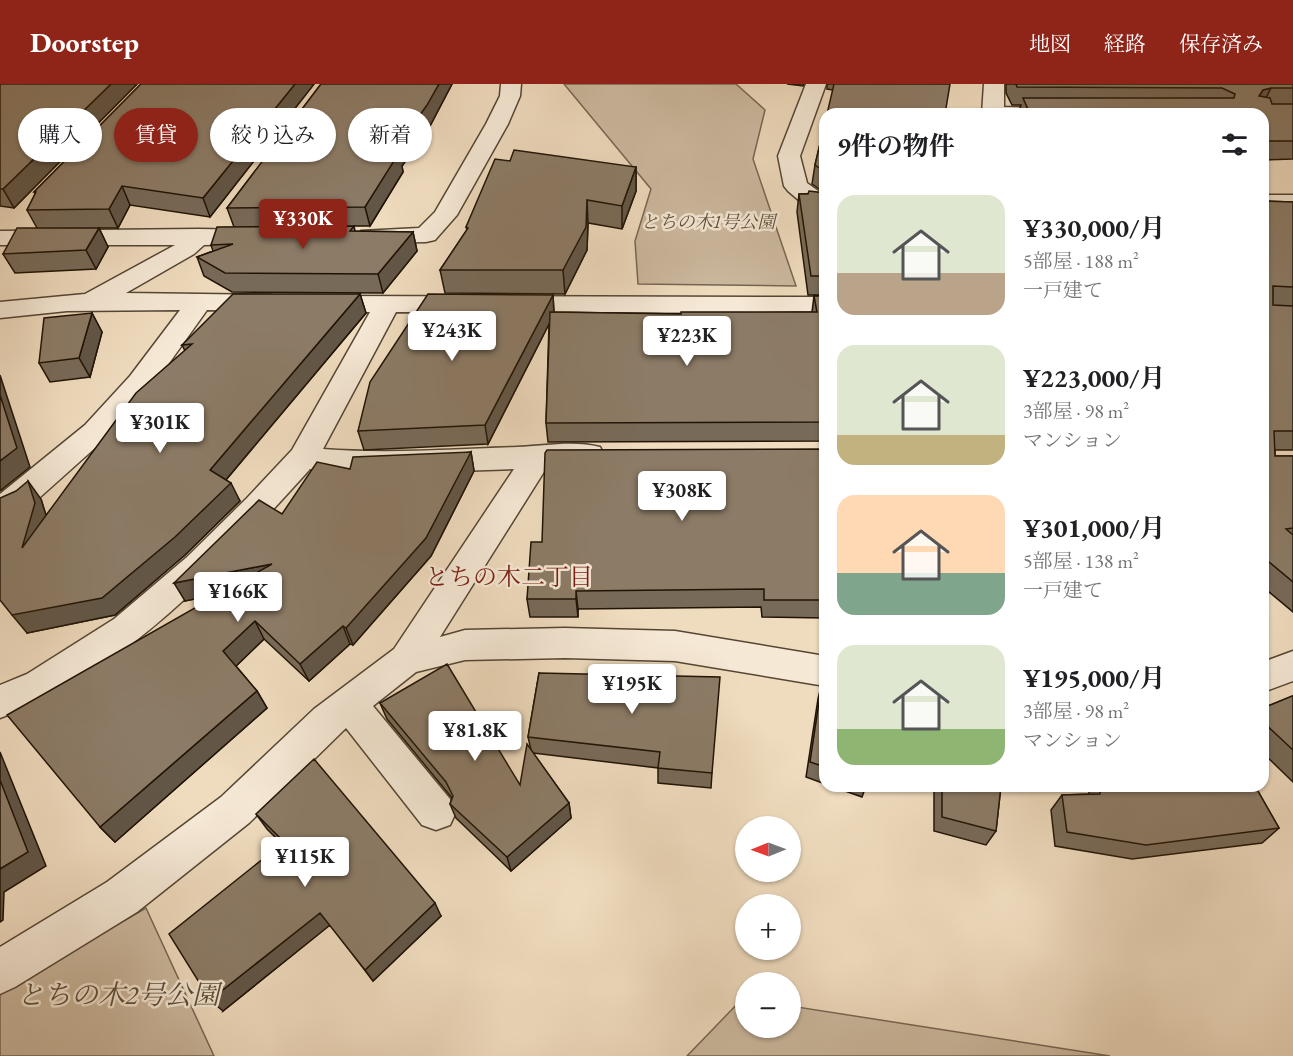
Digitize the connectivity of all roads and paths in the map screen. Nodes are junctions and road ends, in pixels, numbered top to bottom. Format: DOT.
graph roads {
  1 [pos="512,84"];
  2 [pos="816,84"];
  3 [pos="993,84"];
  4 [pos="993,108"];
  5 [pos="1269,202"];
  6 [pos="1293,202"];
  7 [pos="819,203"];
  8 [pos="225,217"];
  9 [pos="18,220"];
  10 [pos="205,236"];
  11 [pos="350,236"];
  12 [pos="285,237"];
  13 [pos="1,238"];
  14 [pos="92,302"];
  15 [pos="199,302"];
  16 [pos="387,304"];
  17 [pos="819,304"];
  18 [pos="0,310"];
  19 [pos="621,454"];
  20 [pos="539,455"];
  21 [pos="303,458"];
  22 [pos="0,508"];
  23 [pos="406,660"];
  24 [pos="1293,666"];
  25 [pos="819,670"];
  26 [pos="1269,675"];
  27 [pos="0,702"];
  28 [pos="349,704"];
  29 [pos="436,812"];
  30 [pos="0,972"];
  1 -- 11 [label="street"];
  2 -- 7 [label="street"];
  3 -- 4 [label="street"];
  5 -- 6 [label="street"];
  8 -- 10 [label="street"];
  9 -- 13 [label="street"];
  10 -- 12 [label="street"];
  10 -- 13 [label="street"];
  10 -- 14 [label="street"];
  14 -- 15 [label="street"];
  14 -- 18 [label="street"];
  15 -- 16 [label="street"];
  15 -- 22 [label="street"];
  16 -- 17 [label="street"];
  16 -- 21 [label="street"];
  19 -- 20 [label="street"];
  20 -- 21 [label="street"];
  20 -- 23 [label="street"];
  21 -- 27 [label="street"];
  23 -- 25 [label="street"];
  23 -- 28 [label="street"];
  24 -- 26 [label="street"];
  28 -- 29 [label="street"];
  28 -- 30 [label="street"];
}
